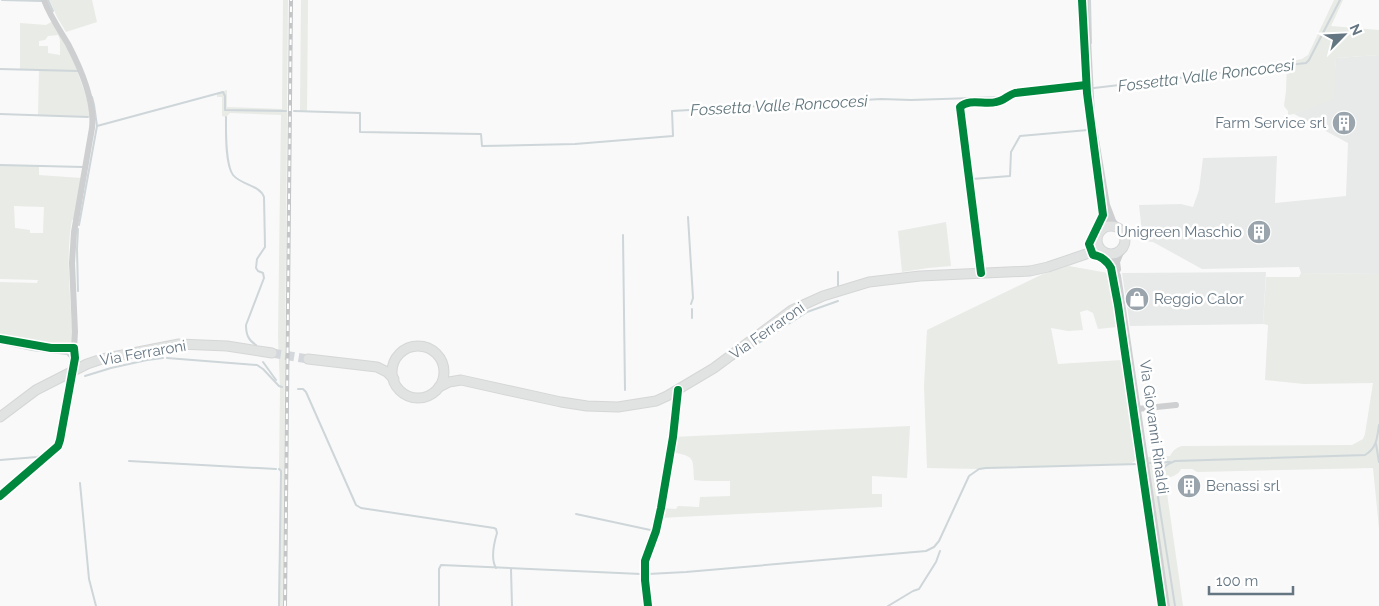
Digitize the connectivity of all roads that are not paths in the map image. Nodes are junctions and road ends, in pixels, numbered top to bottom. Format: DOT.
graph roads {
  1 [pos="44,0"];
  2 [pos="1085,0"];
  3 [pos="1089,84"];
  4 [pos="1106,205"];
  5 [pos="1116,227"];
  6 [pos="1103,228"];
  7 [pos="1096,239"];
  8 [pos="1120,252"];
  9 [pos="1105,253"];
  10 [pos="1081,255"];
  11 [pos="981,273"];
  12 [pos="1116,276"];
  13 [pos="0,339"];
  14 [pos="74,348"];
  15 [pos="272,353"];
  16 [pos="308,359"];
  17 [pos="395,360"];
  18 [pos="377,367"];
  19 [pos="444,369"];
  20 [pos="73,371"];
  21 [pos="394,378"];
  22 [pos="461,380"];
  23 [pos="439,387"];
  24 [pos="678,390"];
  25 [pos="1176,405"];
  26 [pos="1137,409"];
  27 [pos="0,417"];
  28 [pos="0,496"];
  29 [pos="648,606"];
  30 [pos="1166,606"];
  1 -- 14 [label="street"];
  2 -- 3 [label="street"];
  3 -- 4 [label="street"];
  3 -- 11 [label="street"];
  4 -- 5 [label="street"];
  4 -- 6 [label="street"];
  5 -- 6 [label="main road"];
  5 -- 8 [label="main road"];
  6 -- 7 [label="main road"];
  7 -- 9 [label="main road"];
  7 -- 10 [label="main road, Via Ferraroni"];
  8 -- 9 [label="main road"];
  8 -- 12 [label="street, Via Giovanni Rinaldi"];
  9 -- 10 [label="main road, Via Ferraroni"];
  9 -- 12 [label="street, Via Giovanni Rinaldi"];
  10 -- 11 [label="main road, Via Ferraroni"];
  11 -- 24 [label="main road, Via Ferraroni"];
  12 -- 26 [label="street, Via Giovanni Rinaldi"];
  13 -- 14 [label="street"];
  14 -- 20 [label="street"];
  15 -- 20 [label="main road, Via Ferraroni"];
  16 -- 18 [label="main road"];
  17 -- 18 [label="main road"];
  17 -- 19 [label="main road"];
  17 -- 21 [label="main road"];
  18 -- 21 [label="main road"];
  19 -- 22 [label="main road, Via Ferraroni"];
  19 -- 23 [label="main road"];
  20 -- 27 [label="main road, Via Ferraroni"];
  20 -- 28 [label="street"];
  21 -- 23 [label="main road"];
  22 -- 23 [label="main road"];
  22 -- 24 [label="main road, Via Ferraroni"];
  24 -- 29 [label="street"];
  25 -- 26 [label="street"];
  26 -- 30 [label="street, Via Giovanni Rinaldi"];
}
